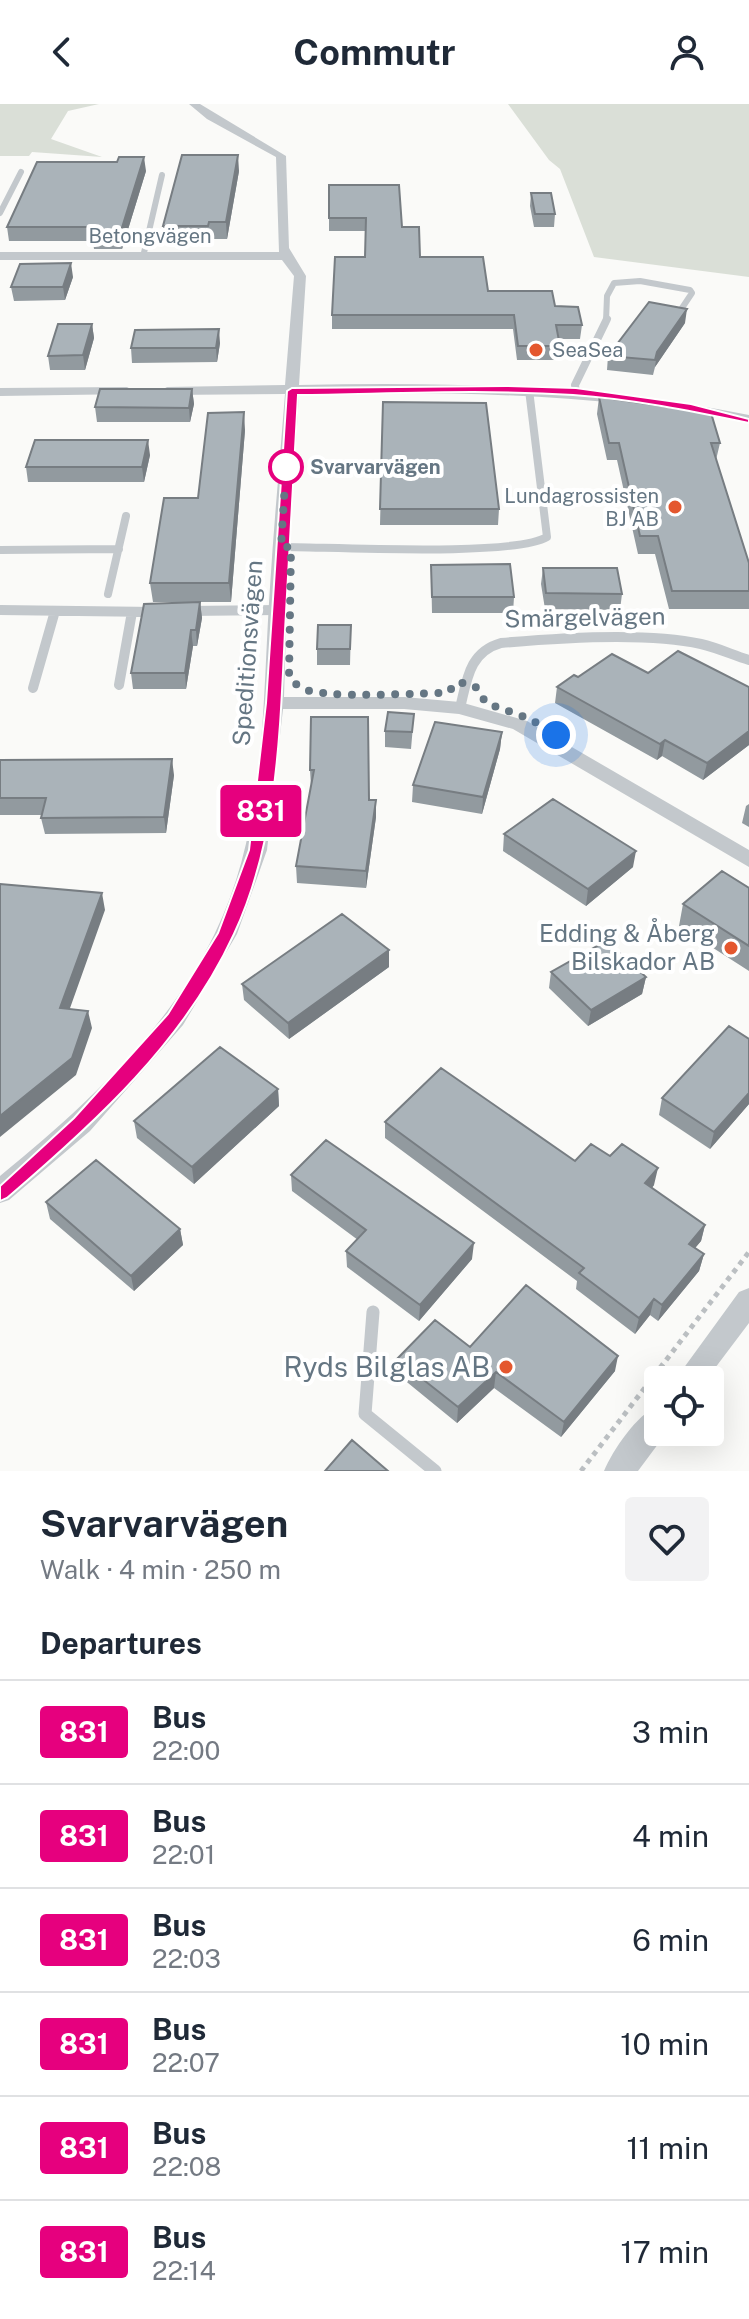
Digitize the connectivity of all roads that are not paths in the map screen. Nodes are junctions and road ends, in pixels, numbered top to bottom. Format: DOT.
graph roads {
  1 [pos="194,104"];
  2 [pos="21,172"];
  3 [pos="162,175"];
  4 [pos="0,213"];
  5 [pos="0,256"];
  6 [pos="143,257"];
  7 [pos="290,261"];
  8 [pos="678,314"];
  9 [pos="529,390"];
  10 [pos="292,391"];
  11 [pos="576,392"];
  12 [pos="1,393"];
  13 [pos="749,419"];
  14 [pos="126,516"];
  15 [pos="281,547"];
  16 [pos="119,549"];
  17 [pos="0,550"];
  18 [pos="108,594"];
  19 [pos="0,610"];
  20 [pos="277,610"];
  21 [pos="55,611"];
  22 [pos="132,612"];
  23 [pos="161,612"];
  24 [pos="175,612"];
  25 [pos="749,660"];
  26 [pos="119,685"];
  27 [pos="33,688"];
  28 [pos="274,703"];
  29 [pos="460,708"];
  30 [pos="749,860"];
  31 [pos="0,1192"];
  32 [pos="749,1301"];
  33 [pos="373,1312"];
  34 [pos="700,1366"];
  35 [pos="644,1438"];
  36 [pos="435,1471"];
  37 [pos="619,1471"];
  1 -- 7 [label="street, Speditionsvägen"];
  2 -- 4 [label="lane"];
  3 -- 6 [label="lane"];
  5 -- 6 [label="street, Betongvägen"];
  6 -- 7 [label="street, Betongvägen"];
  7 -- 10 [label="street, Speditionsvägen"];
  8 -- 11 [label="lane"];
  9 -- 10 [label="street"];
  9 -- 11 [label="street"];
  9 -- 15 [label="lane"];
  10 -- 12 [label="street"];
  10 -- 15 [label="street, Speditionsvägen"];
  11 -- 13 [label="street"];
  14 -- 16 [label="lane"];
  15 -- 20 [label="street, Speditionsvägen"];
  16 -- 17 [label="lane"];
  16 -- 18 [label="lane"];
  19 -- 21 [label="lane"];
  20 -- 24 [label="lane"];
  20 -- 28 [label="street, Speditionsvägen"];
  21 -- 22 [label="lane"];
  21 -- 27 [label="lane"];
  22 -- 23 [label="lane"];
  22 -- 26 [label="lane"];
  25 -- 29 [label="lane, Smärgelvägen"];
  28 -- 29 [label="street"];
  28 -- 31 [label="street, Speditionsvägen"];
  29 -- 30 [label="street"];
  32 -- 34 [label="street"];
  33 -- 36 [label="lane"];
  35 -- 37 [label="street"];
}
